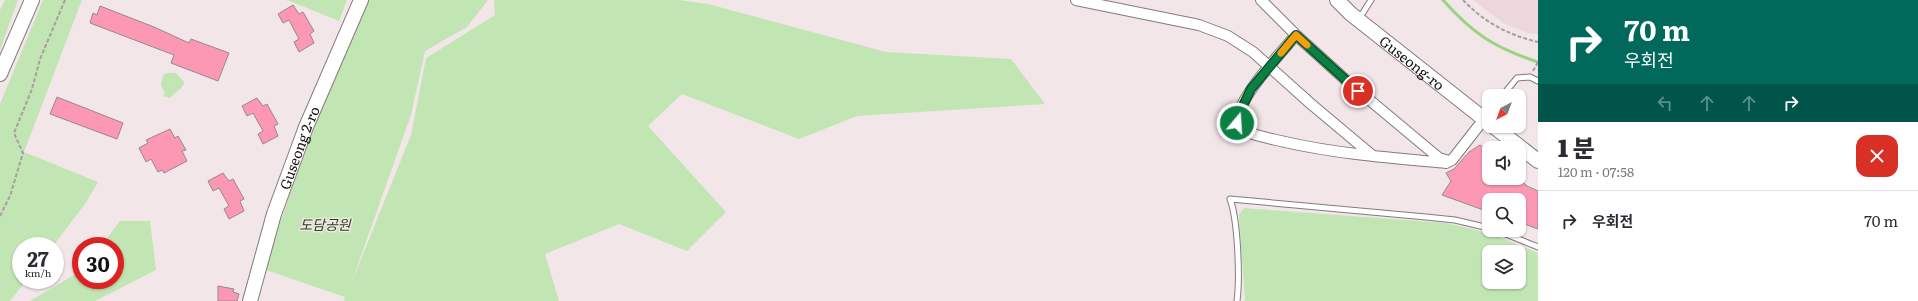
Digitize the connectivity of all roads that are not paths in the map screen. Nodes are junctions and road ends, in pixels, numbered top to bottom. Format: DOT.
graph roads {
  1 [pos="32,0"];
  2 [pos="361,0"];
  3 [pos="1076,0"];
  4 [pos="1261,0"];
  5 [pos="1337,0"];
  6 [pos="1371,0"];
  7 [pos="1093,2"];
  8 [pos="1358,20"];
  9 [pos="1296,35"];
  10 [pos="1269,67"];
  11 [pos="0,74"];
  12 [pos="1538,80"];
  13 [pos="1508,89"];
  14 [pos="1482,115"];
  15 [pos="1482,127"];
  16 [pos="1505,133"];
  17 [pos="1372,156"];
  18 [pos="1449,161"];
  19 [pos="1538,161"];
  20 [pos="1482,226"];
  21 [pos="1513,237"];
  22 [pos="1538,247"];
  23 [pos="250,301"];
  24 [pos="1237,301"];
  1 -- 11 [label="main road"];
  2 -- 23 [label="main road, Guseong 2-ro"];
  3 -- 7 [label="street"];
  4 -- 9 [label="street"];
  5 -- 8 [label="main road, Guseong-ro"];
  6 -- 8 [label="lane"];
  7 -- 10 [label="street"];
  8 -- 14 [label="main road, Guseong-ro"];
  9 -- 10 [label="street"];
  9 -- 18 [label="street"];
  10 -- 17 [label="street"];
  10 -- 17 [label="street"];
  12 -- 13 [label="lane"];
  15 -- 18 [label="street"];
  16 -- 19 [label="main road, Guseong-ro"];
  17 -- 18 [label="street"];
  20 -- 24 [label="lane"];
  21 -- 22 [label="lane"];
}
